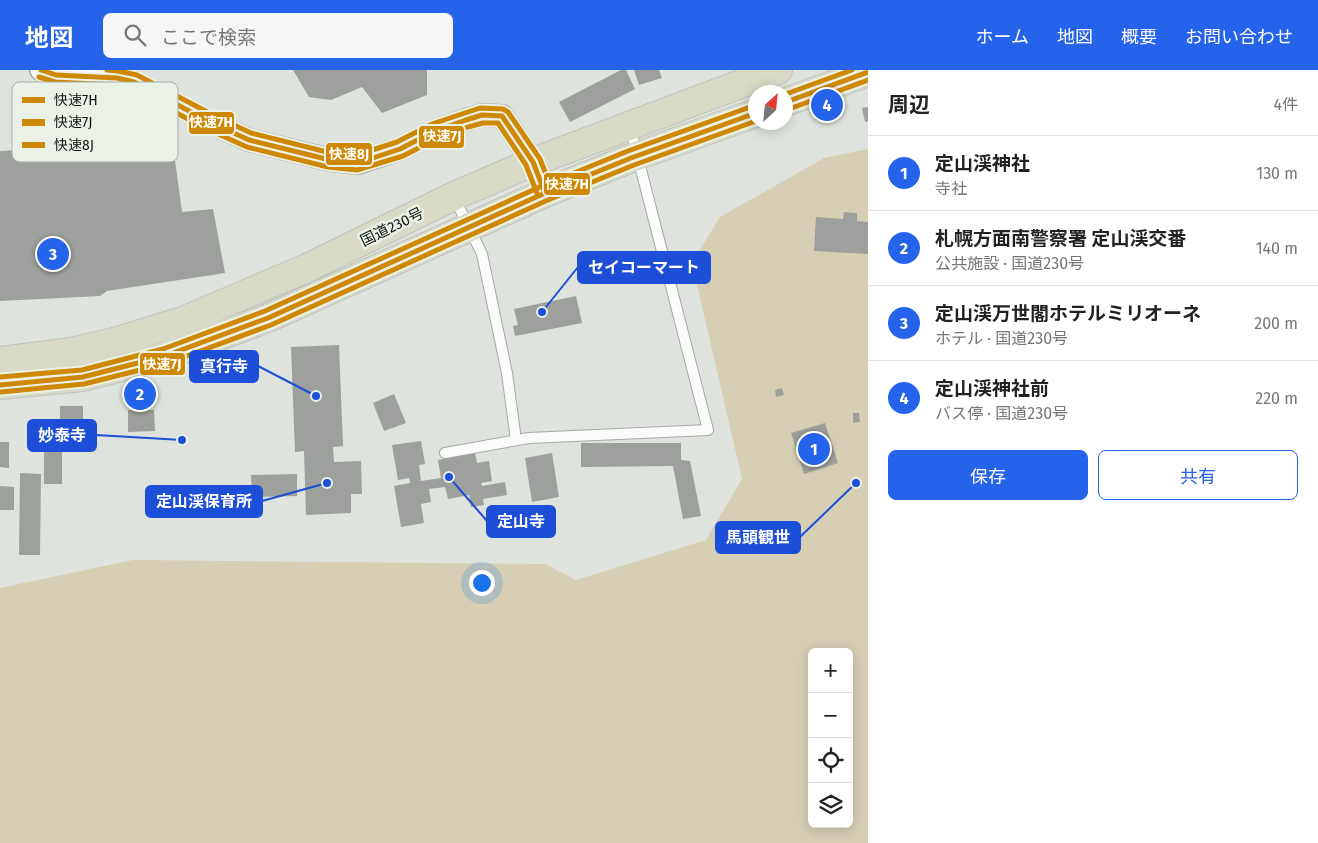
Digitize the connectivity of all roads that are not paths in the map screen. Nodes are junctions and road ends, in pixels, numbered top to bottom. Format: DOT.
graph roads {
  1 [pos="41,70"];
  2 [pos="778,70"];
  3 [pos="868,72"];
  4 [pos="134,82"];
  5 [pos="793,99"];
  6 [pos="178,105"];
  7 [pos="748,116"];
  8 [pos="629,126"];
  9 [pos="637,156"];
  10 [pos="533,162"];
  11 [pos="545,193"];
  12 [pos="454,196"];
  13 [pos="469,228"];
  14 [pos="0,362"];
  15 [pos="0,385"];
  16 [pos="516,440"];
  17 [pos="445,453"];
  1 -- 4 [label="street"];
  2 -- 8 [label="highway, 国道230号"];
  3 -- 5 [label="highway"];
  6 -- 10 [label="street"];
  7 -- 9 [label="highway, 国道230号"];
  8 -- 9 [label="lane"];
  8 -- 10 [label="highway, 国道230号"];
  9 -- 11 [label="highway, 国道230号"];
  9 -- 16 [label="lane"];
  10 -- 11 [label="street"];
  10 -- 12 [label="highway, 国道230号"];
  11 -- 13 [label="highway, 国道230号"];
  12 -- 13 [label="lane"];
  12 -- 14 [label="highway, 国道230号"];
  13 -- 15 [label="highway, 国道230号"];
  13 -- 16 [label="lane"];
  16 -- 17 [label="lane"];
}
